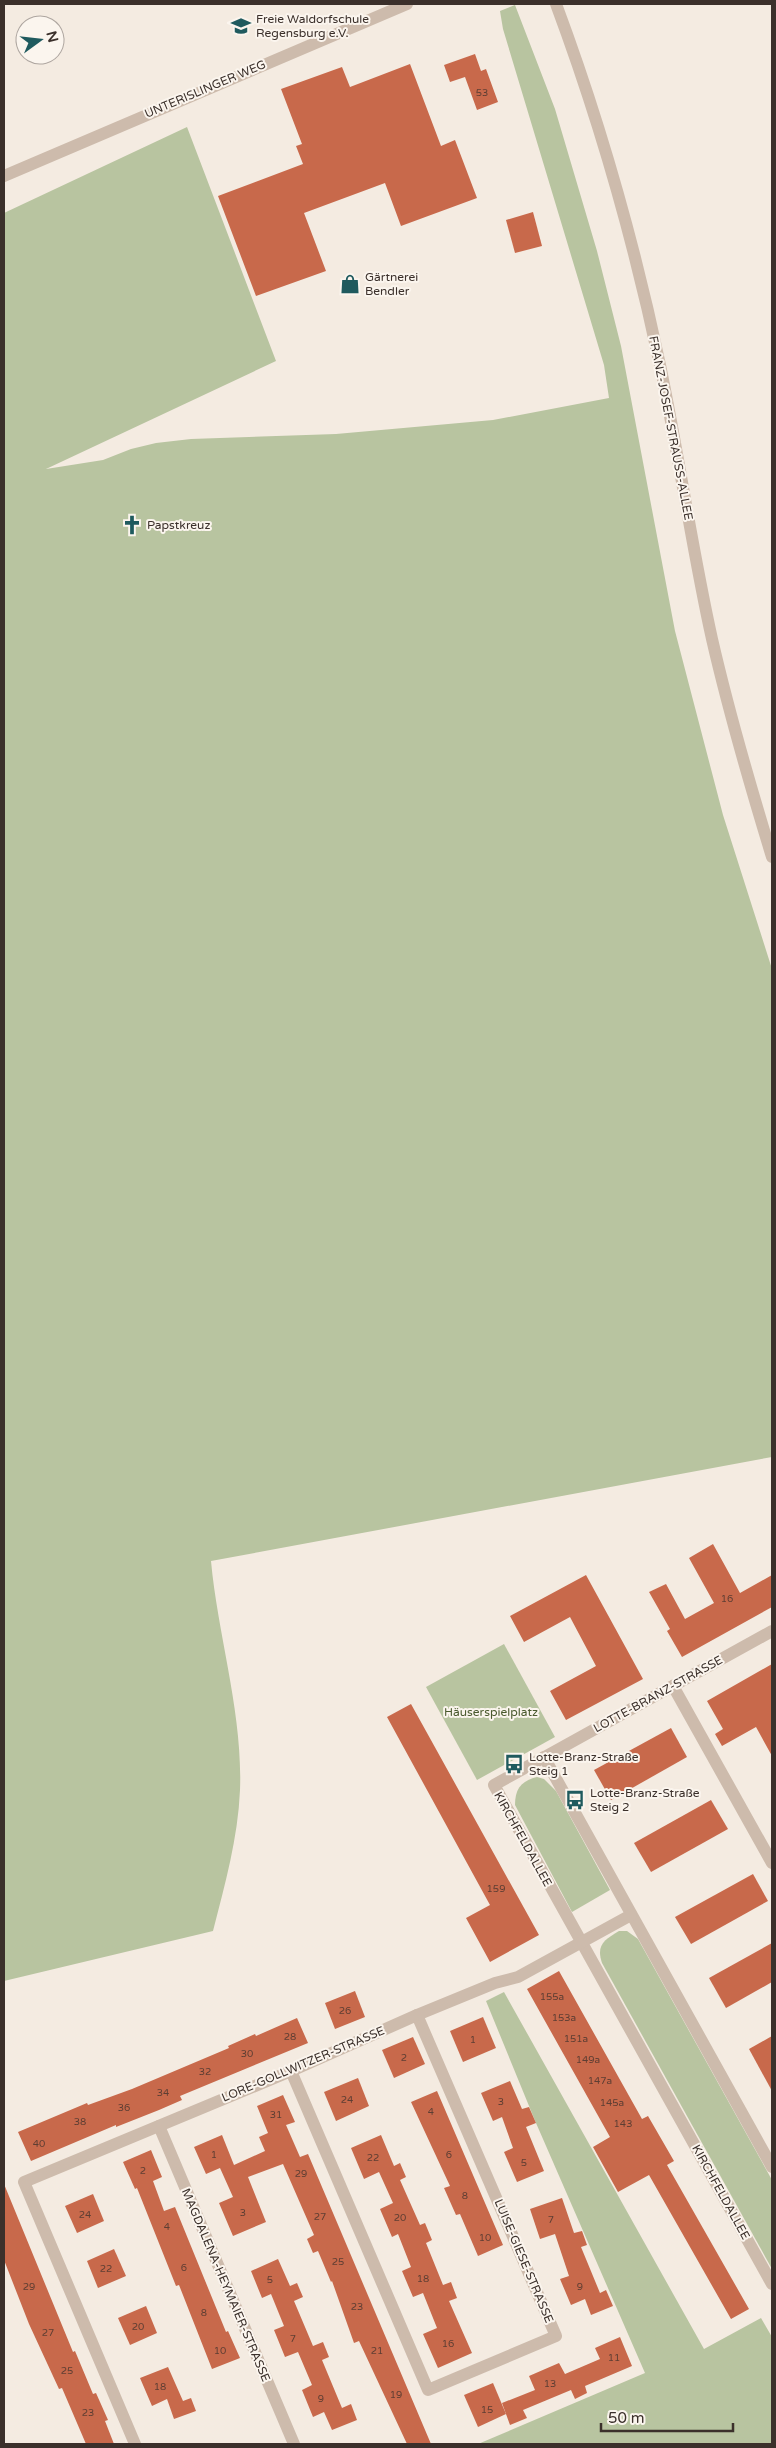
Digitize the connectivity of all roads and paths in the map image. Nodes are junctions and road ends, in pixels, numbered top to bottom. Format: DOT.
graph roads {
  1 [pos="407,4"];
  2 [pos="556,4"];
  3 [pos="4,176"];
  4 [pos="772,857"];
  5 [pos="772,1631"];
  6 [pos="673,1686"];
  7 [pos="544,1757"];
  8 [pos="772,1863"];
  9 [pos="631,1914"];
  10 [pos="580,1943"];
  11 [pos="418,2015"];
  12 [pos="291,2071"];
  13 [pos="159,2126"];
  14 [pos="772,2167"];
  15 [pos="772,2284"];
  16 [pos="136,2444"];
  17 [pos="294,2444"];
  1 -- 3 [label="street, UNTERISLINGER WEG"];
  2 -- 4 [label="street, FRANZ-JOSEF-STRAUSS-ALLEE"];
  5 -- 6 [label="street, LOTTE-BRANZ-STRASSE"];
  6 -- 7 [label="street, LOTTE-BRANZ-STRASSE"];
  6 -- 8 [label="street"];
  7 -- 9 [label="street"];
  7 -- 10 [label="street, KIRCHFELDALLEE"];
  9 -- 10 [label="street"];
  9 -- 14 [label="street"];
  10 -- 11 [label="street, LORE-GOLLWITZER-STRASSE"];
  10 -- 15 [label="street, KIRCHFELDALLEE"];
  11 -- 12 [label="street, LORE-GOLLWITZER-STRASSE"];
  11 -- 12 [label="street, LUISE-GIESE-STRASSE"];
  12 -- 13 [label="street, LORE-GOLLWITZER-STRASSE"];
  13 -- 16 [label="street, LORE-GOLLWITZER-STRASSE"];
  13 -- 17 [label="street, MAGDALENA-HEYMAIER-STRASSE"];
}
